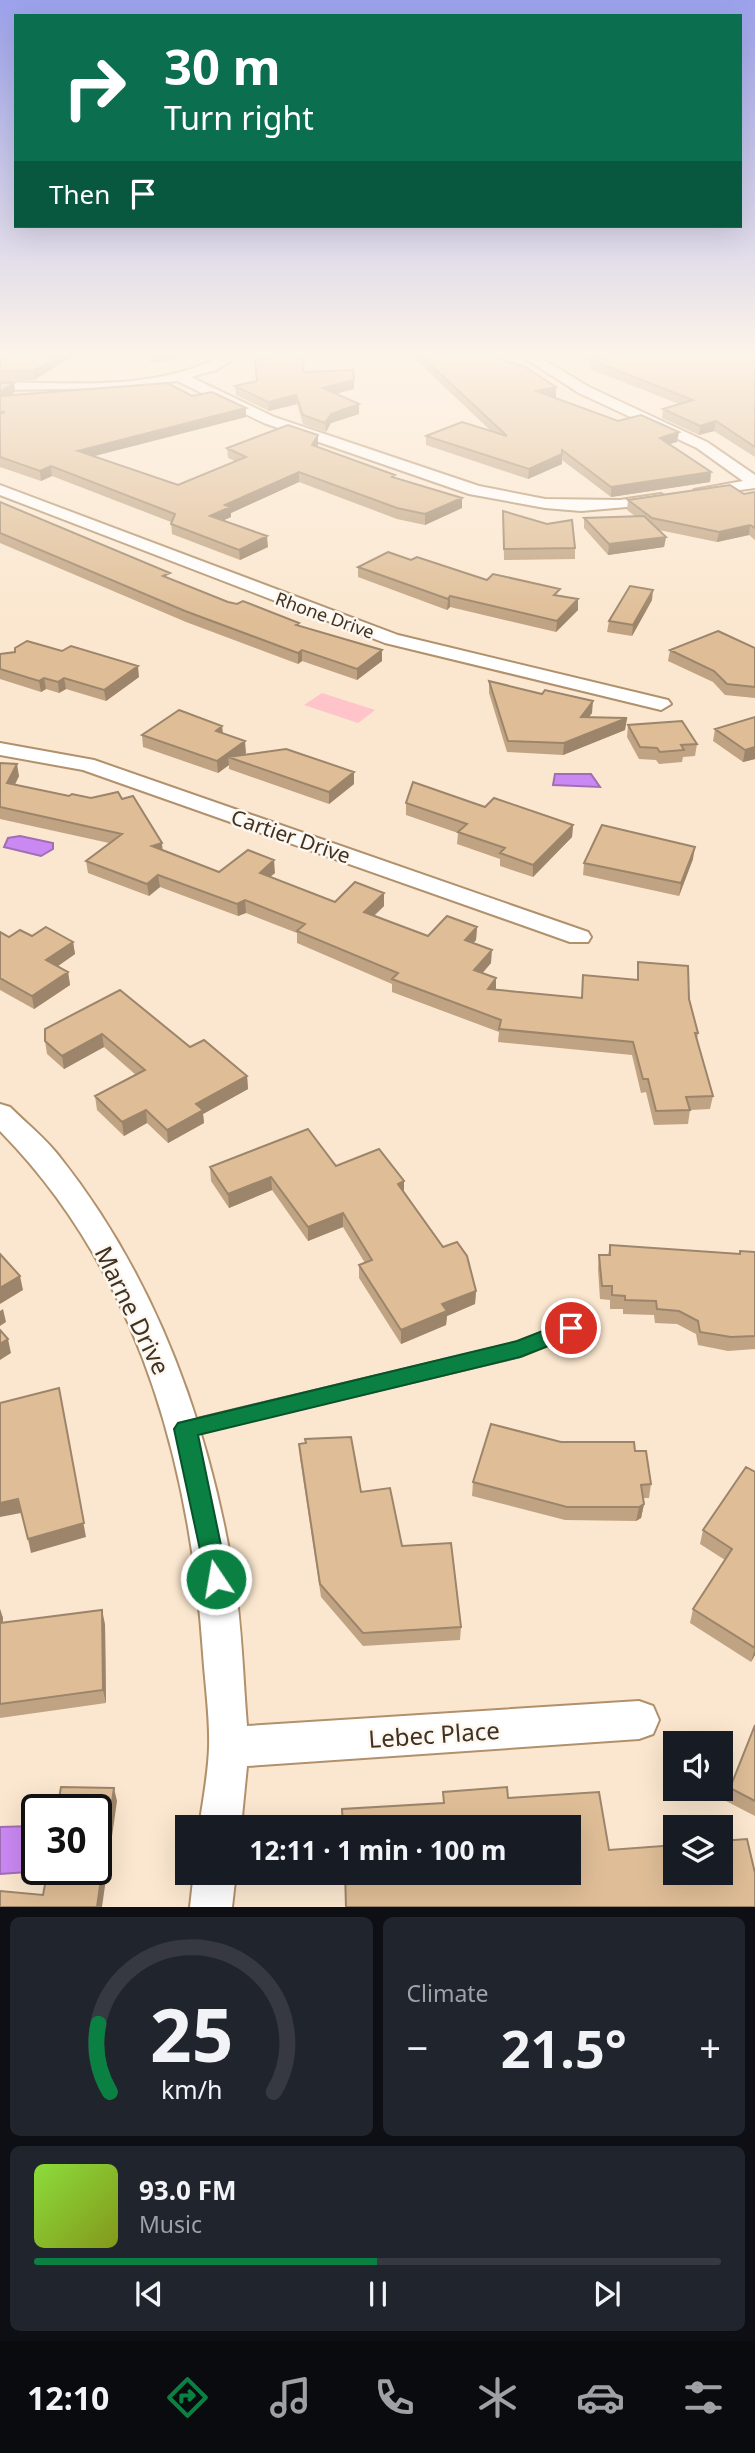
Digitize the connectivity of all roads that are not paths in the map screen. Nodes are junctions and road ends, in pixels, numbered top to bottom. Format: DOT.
graph roads {
  1 [pos="337,444"];
  2 [pos="702,444"];
  3 [pos="755,482"];
  4 [pos="0,490"];
  5 [pos="660,704"];
  6 [pos="0,749"];
  7 [pos="579,937"];
  8 [pos="0,1114"];
  9 [pos="571,1328"];
  10 [pos="185,1429"];
  11 [pos="639,1720"];
  12 [pos="229,1747"];
  13 [pos="221,1815"];
  14 [pos="214,1885"];
  15 [pos="211,1907"];
  1 -- 3 [label="street"];
  2 -- 3 [label="street"];
  4 -- 5 [label="street, Rhone Drive"];
  6 -- 7 [label="street, Cartier Drive"];
  8 -- 10 [label="street, Marne Drive"];
  9 -- 10 [label="lane"];
  10 -- 12 [label="street, Marne Drive"];
  11 -- 12 [label="street, Lebec Place"];
  12 -- 13 [label="street, Marne Drive"];
  14 -- 15 [label="street"];
}
